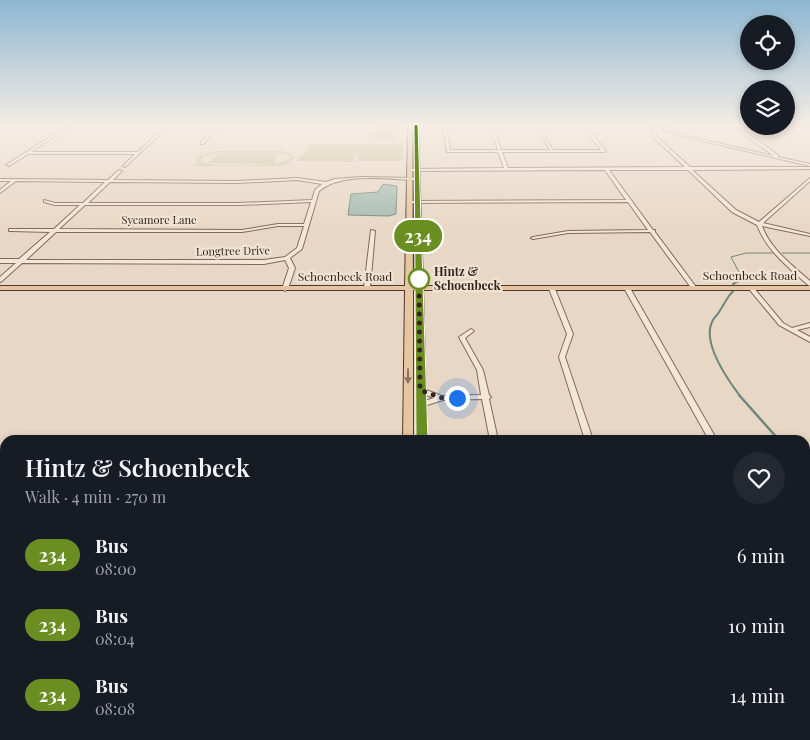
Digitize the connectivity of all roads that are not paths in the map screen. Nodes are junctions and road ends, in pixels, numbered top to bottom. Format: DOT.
graph roads {
  1 [pos="15,161"];
  2 [pos="130,161"];
  3 [pos="409,161"];
  4 [pos="417,161"];
  5 [pos="503,161"];
  6 [pos="679,161"];
  7 [pos="787,161"];
  8 [pos="8,165"];
  9 [pos="125,166"];
  10 [pos="810,167"];
  11 [pos="506,169"];
  12 [pos="606,169"];
  13 [pos="688,169"];
  14 [pos="409,170"];
  15 [pos="417,170"];
  16 [pos="120,171"];
  17 [pos="409,179"];
  18 [pos="417,179"];
  19 [pos="810,179"];
  20 [pos="0,180"];
  21 [pos="15,180"];
  22 [pos="107,181"];
  23 [pos="324,184"];
  24 [pos="0,192"];
  25 [pos="46,201"];
  26 [pos="629,201"];
  27 [pos="314,202"];
  28 [pos="409,202"];
  29 [pos="418,202"];
  30 [pos="83,204"];
  31 [pos="759,224"];
  32 [pos="306,225"];
  33 [pos="12,230"];
  34 [pos="54,230"];
  35 [pos="373,231"];
  36 [pos="653,231"];
  37 [pos="810,234"];
  38 [pos="533,238"];
  39 [pos="287,258"];
  40 [pos="0,262"];
  41 [pos="20,262"];
  42 [pos="0,280"];
  43 [pos="810,286"];
  44 [pos="0,288"];
  45 [pos="285,288"];
  46 [pos="367,288"];
  47 [pos="410,288"];
  48 [pos="419,288"];
  49 [pos="627,288"];
  50 [pos="694,288"];
  51 [pos="752,288"];
  52 [pos="552,289"];
  53 [pos="810,325"];
  54 [pos="791,330"];
  55 [pos="471,331"];
  56 [pos="810,340"];
  57 [pos="420,390"];
  58 [pos="487,396"];
  59 [pos="442,398"];
  60 [pos="421,405"];
  61 [pos="408,435"];
  62 [pos="422,435"];
  63 [pos="493,435"];
  64 [pos="587,435"];
  65 [pos="710,435"];
  1 -- 8 [label="street"];
  2 -- 9 [label="street"];
  3 -- 14 [label="main road"];
  4 -- 15 [label="main road"];
  5 -- 11 [label="street"];
  6 -- 13 [label="street"];
  7 -- 10 [label="street"];
  10 -- 13 [label="street"];
  11 -- 12 [label="street"];
  11 -- 15 [label="street"];
  12 -- 13 [label="street"];
  12 -- 26 [label="street"];
  13 -- 31 [label="street"];
  14 -- 15 [label="street"];
  14 -- 17 [label="main road"];
  15 -- 18 [label="main road"];
  16 -- 22 [label="street"];
  17 -- 18 [label="street"];
  17 -- 23 [label="street"];
  17 -- 28 [label="main road"];
  18 -- 29 [label="main road"];
  19 -- 31 [label="street"];
  20 -- 21 [label="street"];
  21 -- 22 [label="street"];
  21 -- 24 [label="street"];
  22 -- 23 [label="street"];
  22 -- 30 [label="street"];
  23 -- 27 [label="street, Longtree Drive"];
  25 -- 30 [label="street"];
  26 -- 29 [label="street"];
  26 -- 36 [label="street"];
  27 -- 30 [label="street"];
  27 -- 32 [label="street, Longtree Drive"];
  28 -- 29 [label="street"];
  28 -- 47 [label="main road"];
  29 -- 48 [label="main road"];
  30 -- 34 [label="street"];
  31 -- 37 [label="street"];
  31 -- 43 [label="street"];
  32 -- 34 [label="street, Sycamore Lane"];
  32 -- 39 [label="street, Longtree Drive"];
  33 -- 34 [label="street, Sycamore Lane"];
  34 -- 41 [label="street"];
  35 -- 46 [label="street"];
  36 -- 38 [label="street"];
  36 -- 50 [label="street"];
  39 -- 41 [label="street, Longtree Drive"];
  39 -- 45 [label="street"];
  40 -- 41 [label="street, Longtree Drive"];
  41 -- 42 [label="street"];
  43 -- 51 [label="main road, Schoenbeck Road"];
  44 -- 45 [label="main road, Schoenbeck Road"];
  45 -- 46 [label="main road, Schoenbeck Road"];
  46 -- 47 [label="main road, Schoenbeck Road"];
  47 -- 48 [label="main road, Schoenbeck Road"];
  47 -- 61 [label="main road, one-way"];
  48 -- 52 [label="main road, Schoenbeck Road"];
  48 -- 57 [label="main road"];
  49 -- 50 [label="main road, Schoenbeck Road"];
  49 -- 52 [label="main road, Schoenbeck Road"];
  49 -- 65 [label="street"];
  50 -- 51 [label="main road, Schoenbeck Road"];
  51 -- 54 [label="street"];
  52 -- 64 [label="street"];
  53 -- 54 [label="street"];
  54 -- 56 [label="street"];
  55 -- 58 [label="street"];
  57 -- 59 [label="street"];
  57 -- 60 [label="main road"];
  58 -- 59 [label="street"];
  58 -- 63 [label="street"];
  59 -- 60 [label="street"];
  60 -- 62 [label="main road"];
}
